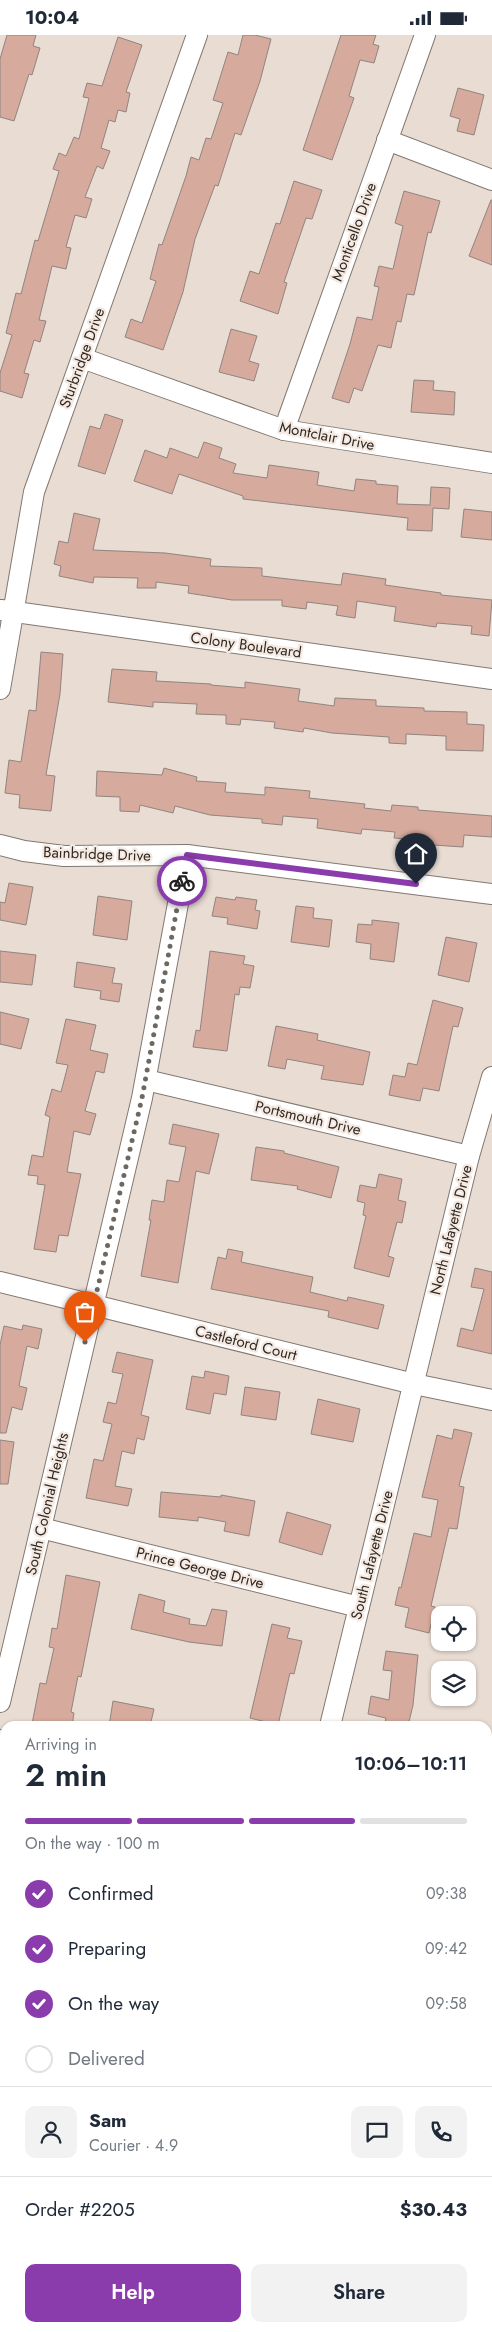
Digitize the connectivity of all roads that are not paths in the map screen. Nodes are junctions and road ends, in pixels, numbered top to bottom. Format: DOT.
graph roads {
  1 [pos="197,35"];
  2 [pos="425,35"];
  3 [pos="387,140"];
  4 [pos="492,180"];
  5 [pos="82,358"];
  6 [pos="284,430"];
  7 [pos="492,463"];
  8 [pos="6,611"];
  9 [pos="492,679"];
  10 [pos="0,689"];
  11 [pos="0,845"];
  12 [pos="187,855"];
  13 [pos="492,893"];
  14 [pos="492,1077"];
  15 [pos="146,1080"];
  16 [pos="470,1156"];
  17 [pos="0,1282"];
  18 [pos="94,1305"];
  19 [pos="414,1384"];
  20 [pos="492,1400"];
  21 [pos="41,1528"];
  22 [pos="359,1607"];
  23 [pos="0,1703"];
  24 [pos="331,1721"];
  1 -- 5 [label="street, Sturbridge Drive"];
  2 -- 3 [label="street, Monticello Drive"];
  3 -- 4 [label="street"];
  3 -- 6 [label="street, Monticello Drive"];
  5 -- 6 [label="street, Montclair Drive"];
  5 -- 8 [label="street, Sturbridge Drive"];
  6 -- 7 [label="street, Montclair Drive"];
  8 -- 9 [label="street, Colony Boulevard"];
  8 -- 10 [label="street, Sturbridge Drive"];
  11 -- 12 [label="street, Bainbridge Drive"];
  12 -- 13 [label="street, Bainbridge Drive"];
  12 -- 15 [label="street, South Colonial Heights"];
  14 -- 16 [label="street, North Lafayette Drive"];
  15 -- 16 [label="street, Portsmouth Drive"];
  15 -- 18 [label="street, South Colonial Heights"];
  16 -- 19 [label="street, North Lafayette Drive"];
  17 -- 18 [label="street, Castleford Court"];
  18 -- 19 [label="street, Castleford Court"];
  18 -- 21 [label="street, South Colonial Heights"];
  19 -- 20 [label="street, Castleford Court"];
  19 -- 22 [label="street, South Lafayette Drive"];
  21 -- 22 [label="street, Prince George Drive"];
  21 -- 23 [label="street, South Colonial Heights"];
  22 -- 24 [label="street, South Lafayette Drive"];
}
